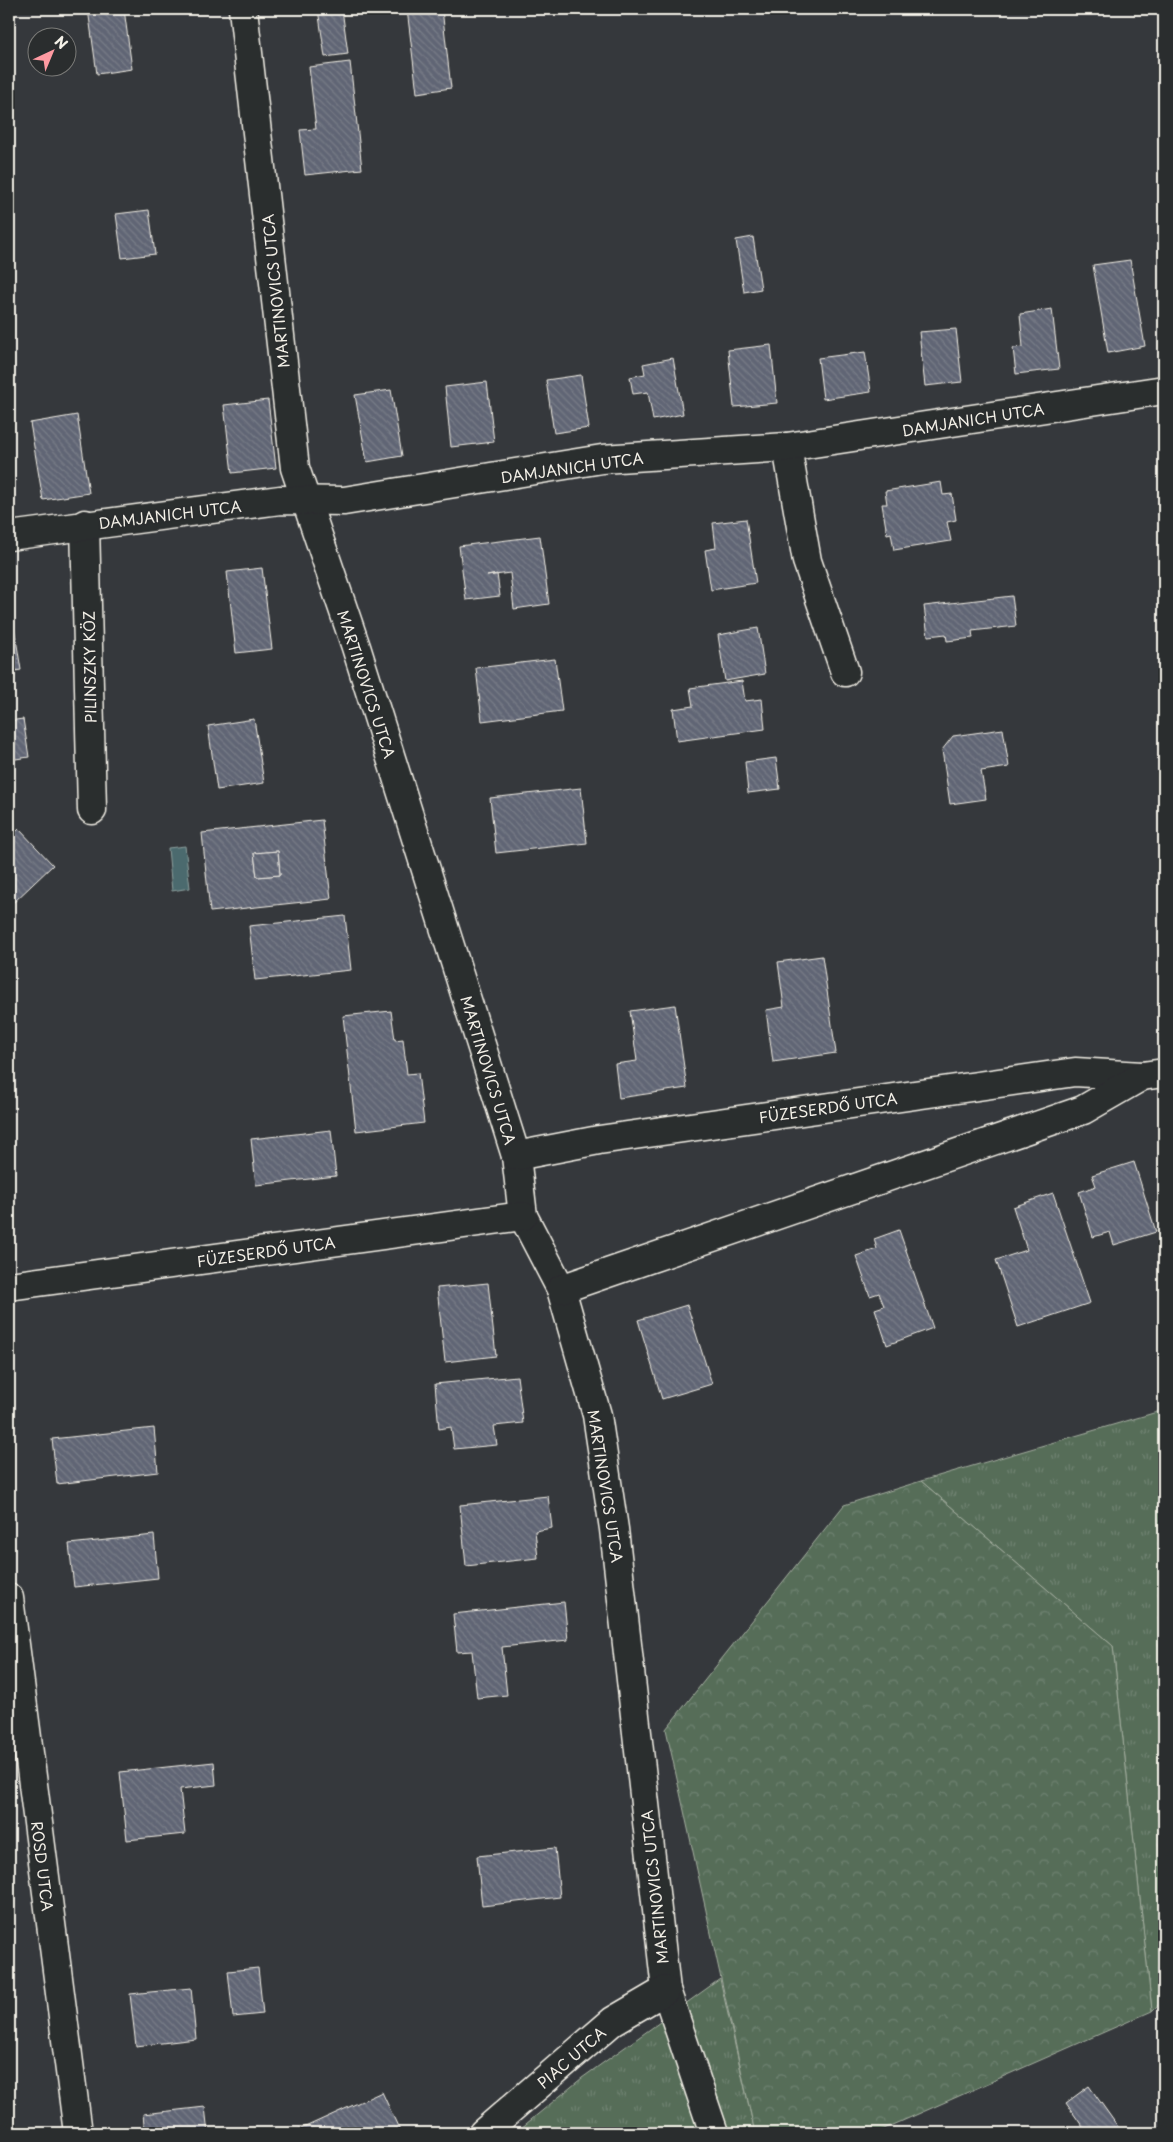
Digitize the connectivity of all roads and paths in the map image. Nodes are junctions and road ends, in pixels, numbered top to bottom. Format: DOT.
graph roads {
  1 [pos="243,9"];
  2 [pos="1164,390"];
  3 [pos="787,447"];
  4 [pos="306,500"];
  5 [pos="85,524"];
  6 [pos="9,536"];
  7 [pos="845,672"];
  8 [pos="92,810"];
  9 [pos="1153,1075"];
  10 [pos="516,1156"];
  11 [pos="523,1216"];
  12 [pos="9,1286"];
  13 [pos="561,1289"];
  14 [pos="9,1598"];
  15 [pos="666,1990"];
  16 [pos="78,2133"];
  17 [pos="483,2133"];
  18 [pos="714,2133"];
  1 -- 4 [label="street, MARTINOVICS UTCA"];
  2 -- 3 [label="street, DAMJANICH UTCA"];
  3 -- 4 [label="street, DAMJANICH UTCA"];
  3 -- 7 [label="street"];
  4 -- 5 [label="street, DAMJANICH UTCA"];
  4 -- 10 [label="street, MARTINOVICS UTCA"];
  5 -- 6 [label="street, DAMJANICH UTCA"];
  5 -- 8 [label="street, PILINSZKY KÖZ"];
  9 -- 10 [label="street, FÜZESERDŐ UTCA"];
  9 -- 13 [label="street, FÜZESERDŐ UTCA"];
  10 -- 11 [label="street, MARTINOVICS UTCA"];
  11 -- 12 [label="street, FÜZESERDŐ UTCA"];
  11 -- 13 [label="street, MARTINOVICS UTCA"];
  13 -- 15 [label="street, MARTINOVICS UTCA"];
  14 -- 16 [label="street, ROSD UTCA"];
  15 -- 17 [label="street, PIAC UTCA"];
  15 -- 18 [label="street, MARTINOVICS UTCA"];
}
